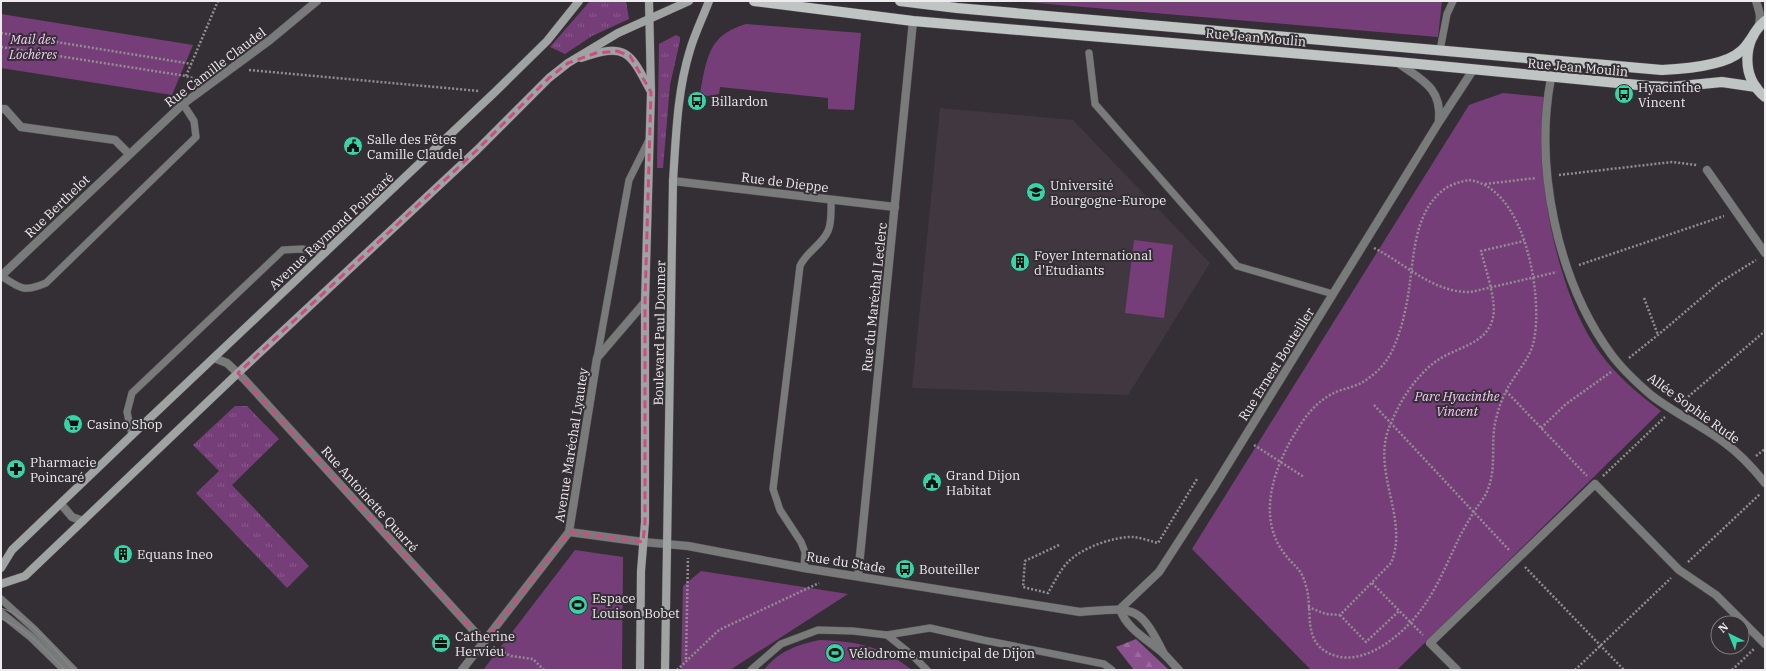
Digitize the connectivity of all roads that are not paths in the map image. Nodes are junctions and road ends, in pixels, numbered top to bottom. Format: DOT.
graph roads {
  1 [pos="316,1"];
  2 [pos="579,1"];
  3 [pos="649,1"];
  4 [pos="689,1"];
  5 [pos="709,1"];
  6 [pos="754,1"];
  7 [pos="900,1"];
  8 [pos="1453,1"];
  9 [pos="1756,1"];
  10 [pos="650,19"];
  11 [pos="913,21"];
  12 [pos="1762,24"];
  13 [pos="1752,36"];
  14 [pos="1440,50"];
  15 [pos="1089,53"];
  16 [pos="1397,62"];
  17 [pos="568,63"];
  18 [pos="1473,70"];
  19 [pos="1551,78"];
  20 [pos="1756,87"];
  21 [pos="651,92"];
  22 [pos="1765,97"];
  23 [pos="183,104"];
  24 [pos="1,109"];
  25 [pos="1439,122"];
  26 [pos="650,138"];
  27 [pos="129,154"];
  28 [pos="1707,170"];
  29 [pos="673,181"];
  30 [pos="831,200"];
  31 [pos="894,207"];
  32 [pos="325,253"];
  33 [pos="1762,256"];
  34 [pos="1,276"];
  35 [pos="1333,294"];
  36 [pos="645,302"];
  37 [pos="214,358"];
  38 [pos="597,358"];
  39 [pos="238,373"];
  40 [pos="132,435"];
  41 [pos="1765,483"];
  42 [pos="61,504"];
  43 [pos="83,521"];
  44 [pos="569,532"];
  45 [pos="643,542"];
  46 [pos="667,543"];
  47 [pos="1,568"];
  48 [pos="804,568"];
  49 [pos="858,576"];
  50 [pos="1,584"];
  51 [pos="1,599"];
  52 [pos="1120,609"];
  53 [pos="1,613"];
  54 [pos="888,636"];
  55 [pos="484,642"];
  56 [pos="1763,643"];
  57 [pos="1164,654"];
  58 [pos="64,670"];
  59 [pos="74,670"];
  60 [pos="462,670"];
  61 [pos="640,670"];
  62 [pos="665,670"];
  63 [pos="751,670"];
  64 [pos="927,670"];
  65 [pos="1112,670"];
  66 [pos="1180,670"];
  67 [pos="1457,670"];
  1 -- 23 [label="street, Rue Camille Claudel"];
  2 -- 32 [label="main road, Avenue Raymond Poincaré"];
  3 -- 10 [label="main road, Boulevard Paul Doumer"];
  4 -- 10 [label="main road"];
  5 -- 29 [label="main road, Boulevard Paul Doumer"];
  6 -- 11 [label="main road, Rue Jean Moulin"];
  7 -- 14 [label="main road, Rue Jean Moulin"];
  8 -- 14 [label="lane"];
  9 -- 12 [label="street"];
  10 -- 17 [label="main road"];
  10 -- 21 [label="main road, Boulevard Paul Doumer"];
  11 -- 16 [label="main road, Rue Jean Moulin"];
  11 -- 31 [label="street, Rue du Maréchal Leclerc"];
  12 -- 13 [label="main road, Rue Jean Moulin"];
  13 -- 14 [label="main road, Rue Jean Moulin"];
  13 -- 20 [label="main road"];
  15 -- 35 [label="lane"];
  16 -- 18 [label="main road, Rue Jean Moulin"];
  16 -- 25 [label="street"];
  17 -- 21 [label="main road"];
  17 -- 39 [label="main road"];
  18 -- 19 [label="main road, Rue Jean Moulin"];
  18 -- 25 [label="street, Rue Ernest Bouteiller"];
  19 -- 20 [label="main road, Rue Jean Moulin"];
  19 -- 41 [label="street, Allée Sophie Rude"];
  20 -- 22 [label="main road"];
  21 -- 26 [label="main road, Boulevard Paul Doumer"];
  23 -- 27 [label="street, Rue Camille Claudel"];
  23 -- 34 [label="lane"];
  24 -- 27 [label="street"];
  25 -- 35 [label="street, Rue Ernest Bouteiller"];
  26 -- 36 [label="main road, Boulevard Paul Doumer"];
  26 -- 38 [label="lane"];
  27 -- 34 [label="street, Rue Berthelot"];
  28 -- 33 [label="street"];
  29 -- 30 [label="street, Rue de Dieppe"];
  29 -- 46 [label="main road, Boulevard Paul Doumer"];
  30 -- 31 [label="street, Rue de Dieppe"];
  30 -- 48 [label="lane"];
  31 -- 49 [label="street, Rue du Maréchal Leclerc"];
  32 -- 37 [label="main road, Avenue Raymond Poincaré"];
  32 -- 40 [label="lane"];
  35 -- 52 [label="street, Rue Ernest Bouteiller"];
  36 -- 38 [label="street, Avenue Maréchal Lyautey"];
  36 -- 45 [label="main road, Boulevard Paul Doumer"];
  37 -- 39 [label="street"];
  37 -- 40 [label="main road, Avenue Raymond Poincaré"];
  38 -- 44 [label="street, Avenue Maréchal Lyautey"];
  39 -- 43 [label="main road"];
  39 -- 55 [label="street, Rue Antoinette Quarré"];
  40 -- 42 [label="main road, Avenue Raymond Poincaré"];
  42 -- 43 [label="street"];
  42 -- 47 [label="main road, Avenue Raymond Poincaré"];
  43 -- 50 [label="main road"];
  44 -- 45 [label="street, Rue du Stade"];
  44 -- 55 [label="street, Avenue Maréchal Lyautey"];
  45 -- 46 [label="street, Rue du Stade"];
  45 -- 61 [label="main road, Boulevard Paul Doumer"];
  46 -- 48 [label="street, Rue du Stade"];
  46 -- 62 [label="main road, Boulevard Paul Doumer"];
  48 -- 49 [label="street, Rue du Stade"];
  49 -- 52 [label="street, Rue du Stade"];
  51 -- 59 [label="lane"];
  52 -- 57 [label="street, Rue du Stade"];
  52 -- 57 [label="street, Rue du Stade"];
  53 -- 58 [label="street"];
  54 -- 63 [label="lane"];
  54 -- 64 [label="lane"];
  54 -- 65 [label="lane"];
  55 -- 60 [label="street, Avenue Maréchal Lyautey"];
  56 -- 67 [label="street"];
  57 -- 66 [label="street, Rue du Stade"];
}
